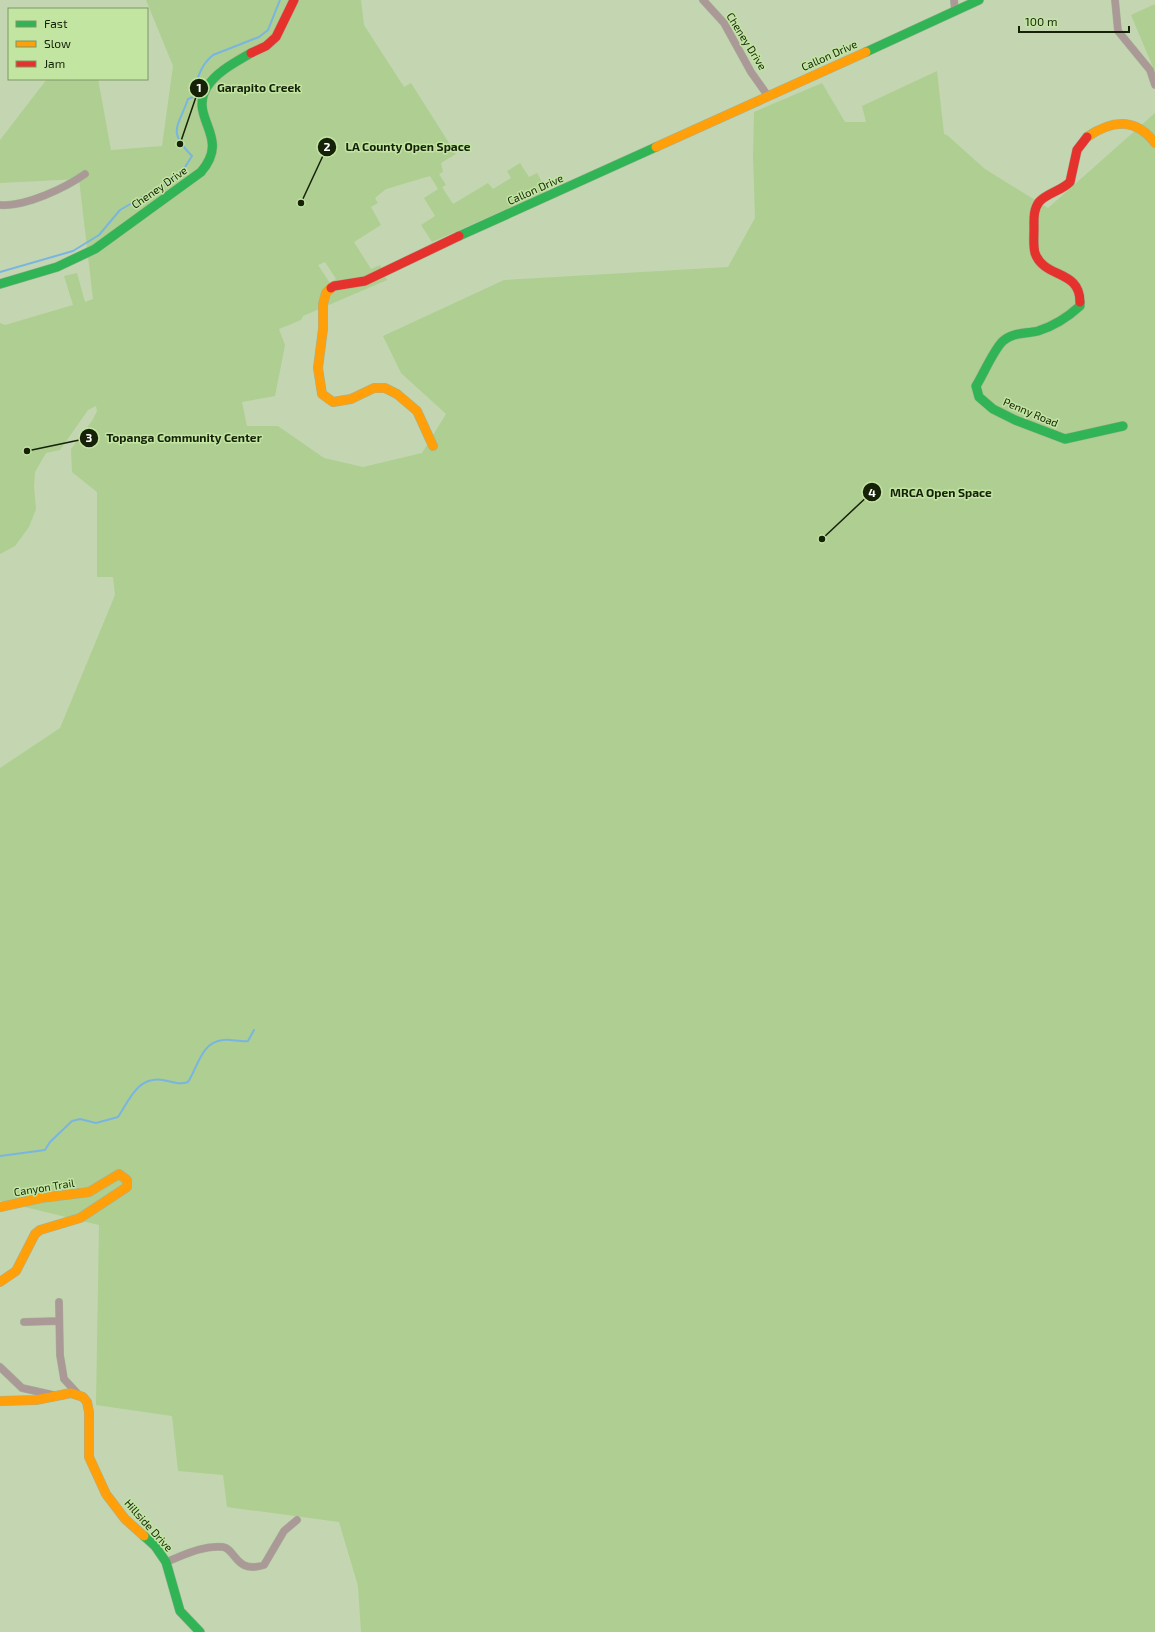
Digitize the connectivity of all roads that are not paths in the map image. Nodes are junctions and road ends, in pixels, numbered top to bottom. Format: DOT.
graph roads {
  1 [pos="294,0"];
  2 [pos="703,0"];
  3 [pos="954,0"];
  4 [pos="980,0"];
  5 [pos="1115,0"];
  6 [pos="955,11"];
  7 [pos="1155,85"];
  8 [pos="768,96"];
  9 [pos="1155,142"];
  10 [pos="85,174"];
  11 [pos="0,205"];
  12 [pos="0,284"];
  13 [pos="1123,426"];
  14 [pos="433,446"];
  15 [pos="0,1207"];
  16 [pos="0,1282"];
  17 [pos="59,1302"];
  18 [pos="59,1321"];
  19 [pos="24,1322"];
  20 [pos="0,1367"];
  21 [pos="77,1393"];
  22 [pos="56,1395"];
  23 [pos="0,1401"];
  24 [pos="297,1520"];
  25 [pos="166,1562"];
  26 [pos="200,1632"];
  1 -- 12 [label="street, Cheney Drive"];
  2 -- 8 [label="street, Cheney Drive"];
  3 -- 6 [label="street"];
  4 -- 6 [label="street, Callon Drive"];
  5 -- 7 [label="street"];
  6 -- 8 [label="street, Callon Drive"];
  8 -- 14 [label="street, Callon Drive"];
  9 -- 13 [label="street, Penny Road"];
  10 -- 11 [label="street"];
  15 -- 16 [label="street, Canyon Trail"];
  17 -- 18 [label="street"];
  18 -- 19 [label="street"];
  18 -- 21 [label="street"];
  20 -- 22 [label="street"];
  21 -- 22 [label="street"];
  21 -- 25 [label="street, Hillside Drive"];
  22 -- 23 [label="street"];
  24 -- 25 [label="street"];
  25 -- 26 [label="street, Hillside Drive"];
}
